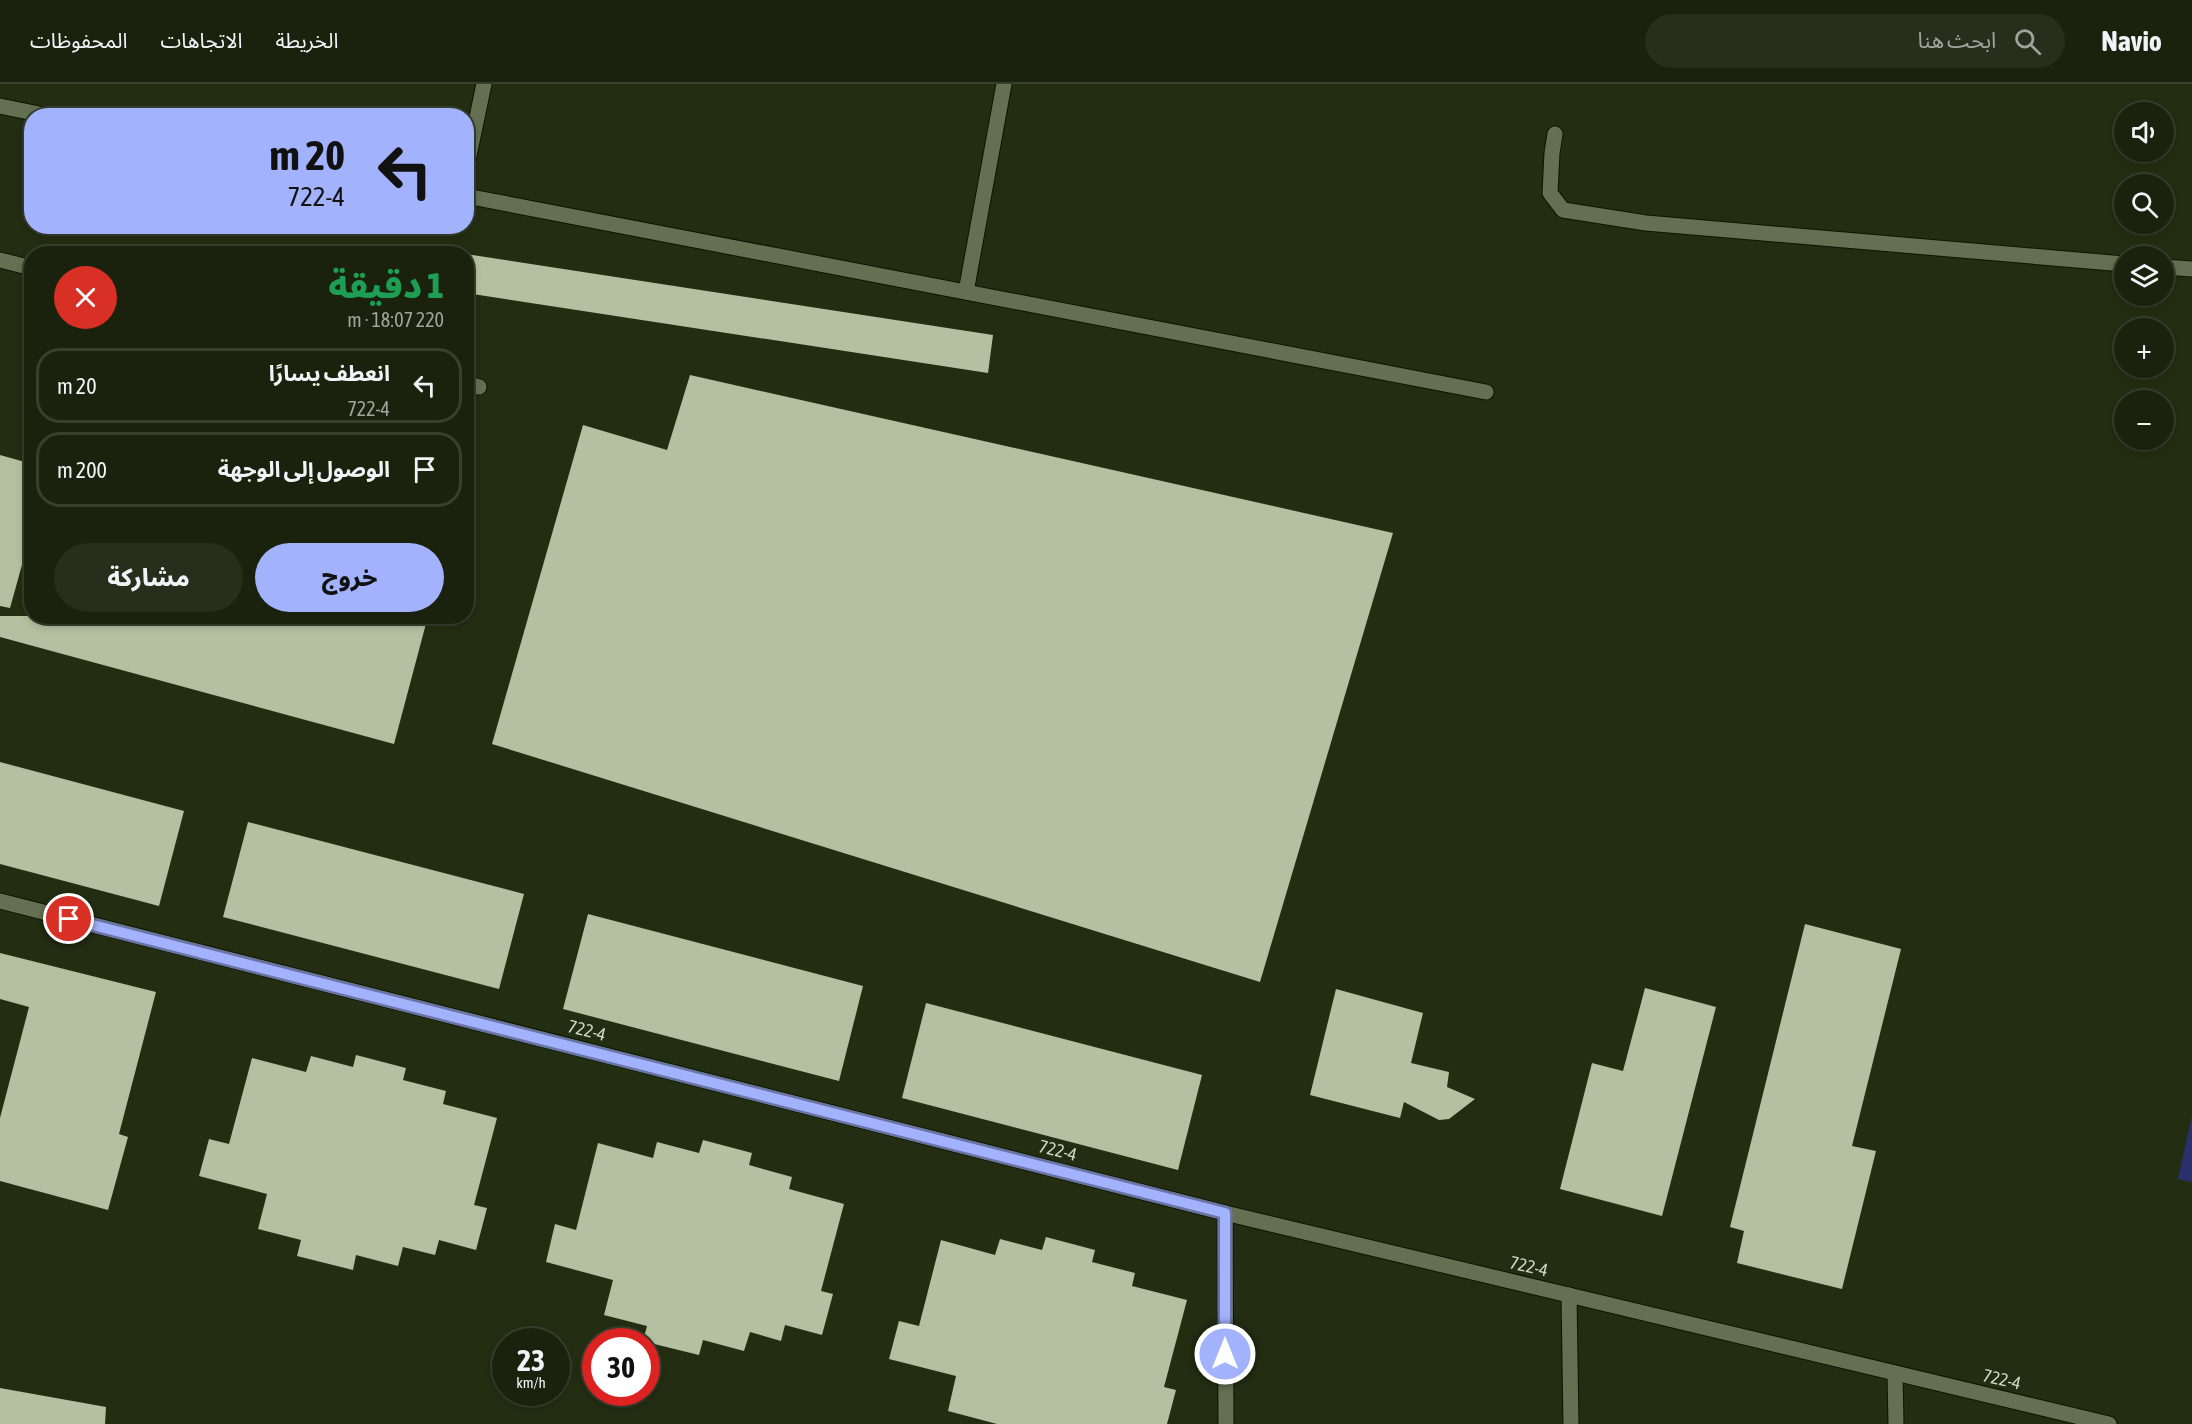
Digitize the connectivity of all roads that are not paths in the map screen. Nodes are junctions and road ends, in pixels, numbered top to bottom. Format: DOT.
graph roads {
  1 [pos="484,84"];
  2 [pos="1004,84"];
  3 [pos="0,106"];
  4 [pos="24,111"];
  5 [pos="474,132"];
  6 [pos="1555,134"];
  7 [pos="474,198"];
  8 [pos="0,260"];
  9 [pos="2114,263"];
  10 [pos="24,266"];
  11 [pos="2174,268"];
  12 [pos="2192,269"];
  13 [pos="966,292"];
  14 [pos="1486,392"];
  15 [pos="0,901"];
  16 [pos="1225,1213"];
  17 [pos="1569,1295"];
  18 [pos="1895,1373"];
  19 [pos="1226,1424"];
  20 [pos="1571,1424"];
  21 [pos="1896,1424"];
  22 [pos="2109,1424"];
  1 -- 5 [label="street"];
  2 -- 13 [label="street"];
  3 -- 4 [label="street"];
  6 -- 9 [label="street"];
  7 -- 13 [label="street"];
  8 -- 10 [label="street"];
  11 -- 12 [label="street"];
  13 -- 14 [label="street"];
  15 -- 16 [label="street, 722-4"];
  16 -- 17 [label="street, 722-4"];
  16 -- 19 [label="street"];
  17 -- 18 [label="street, 722-4"];
  17 -- 20 [label="street"];
  18 -- 21 [label="street"];
  18 -- 22 [label="street, 722-4"];
}
